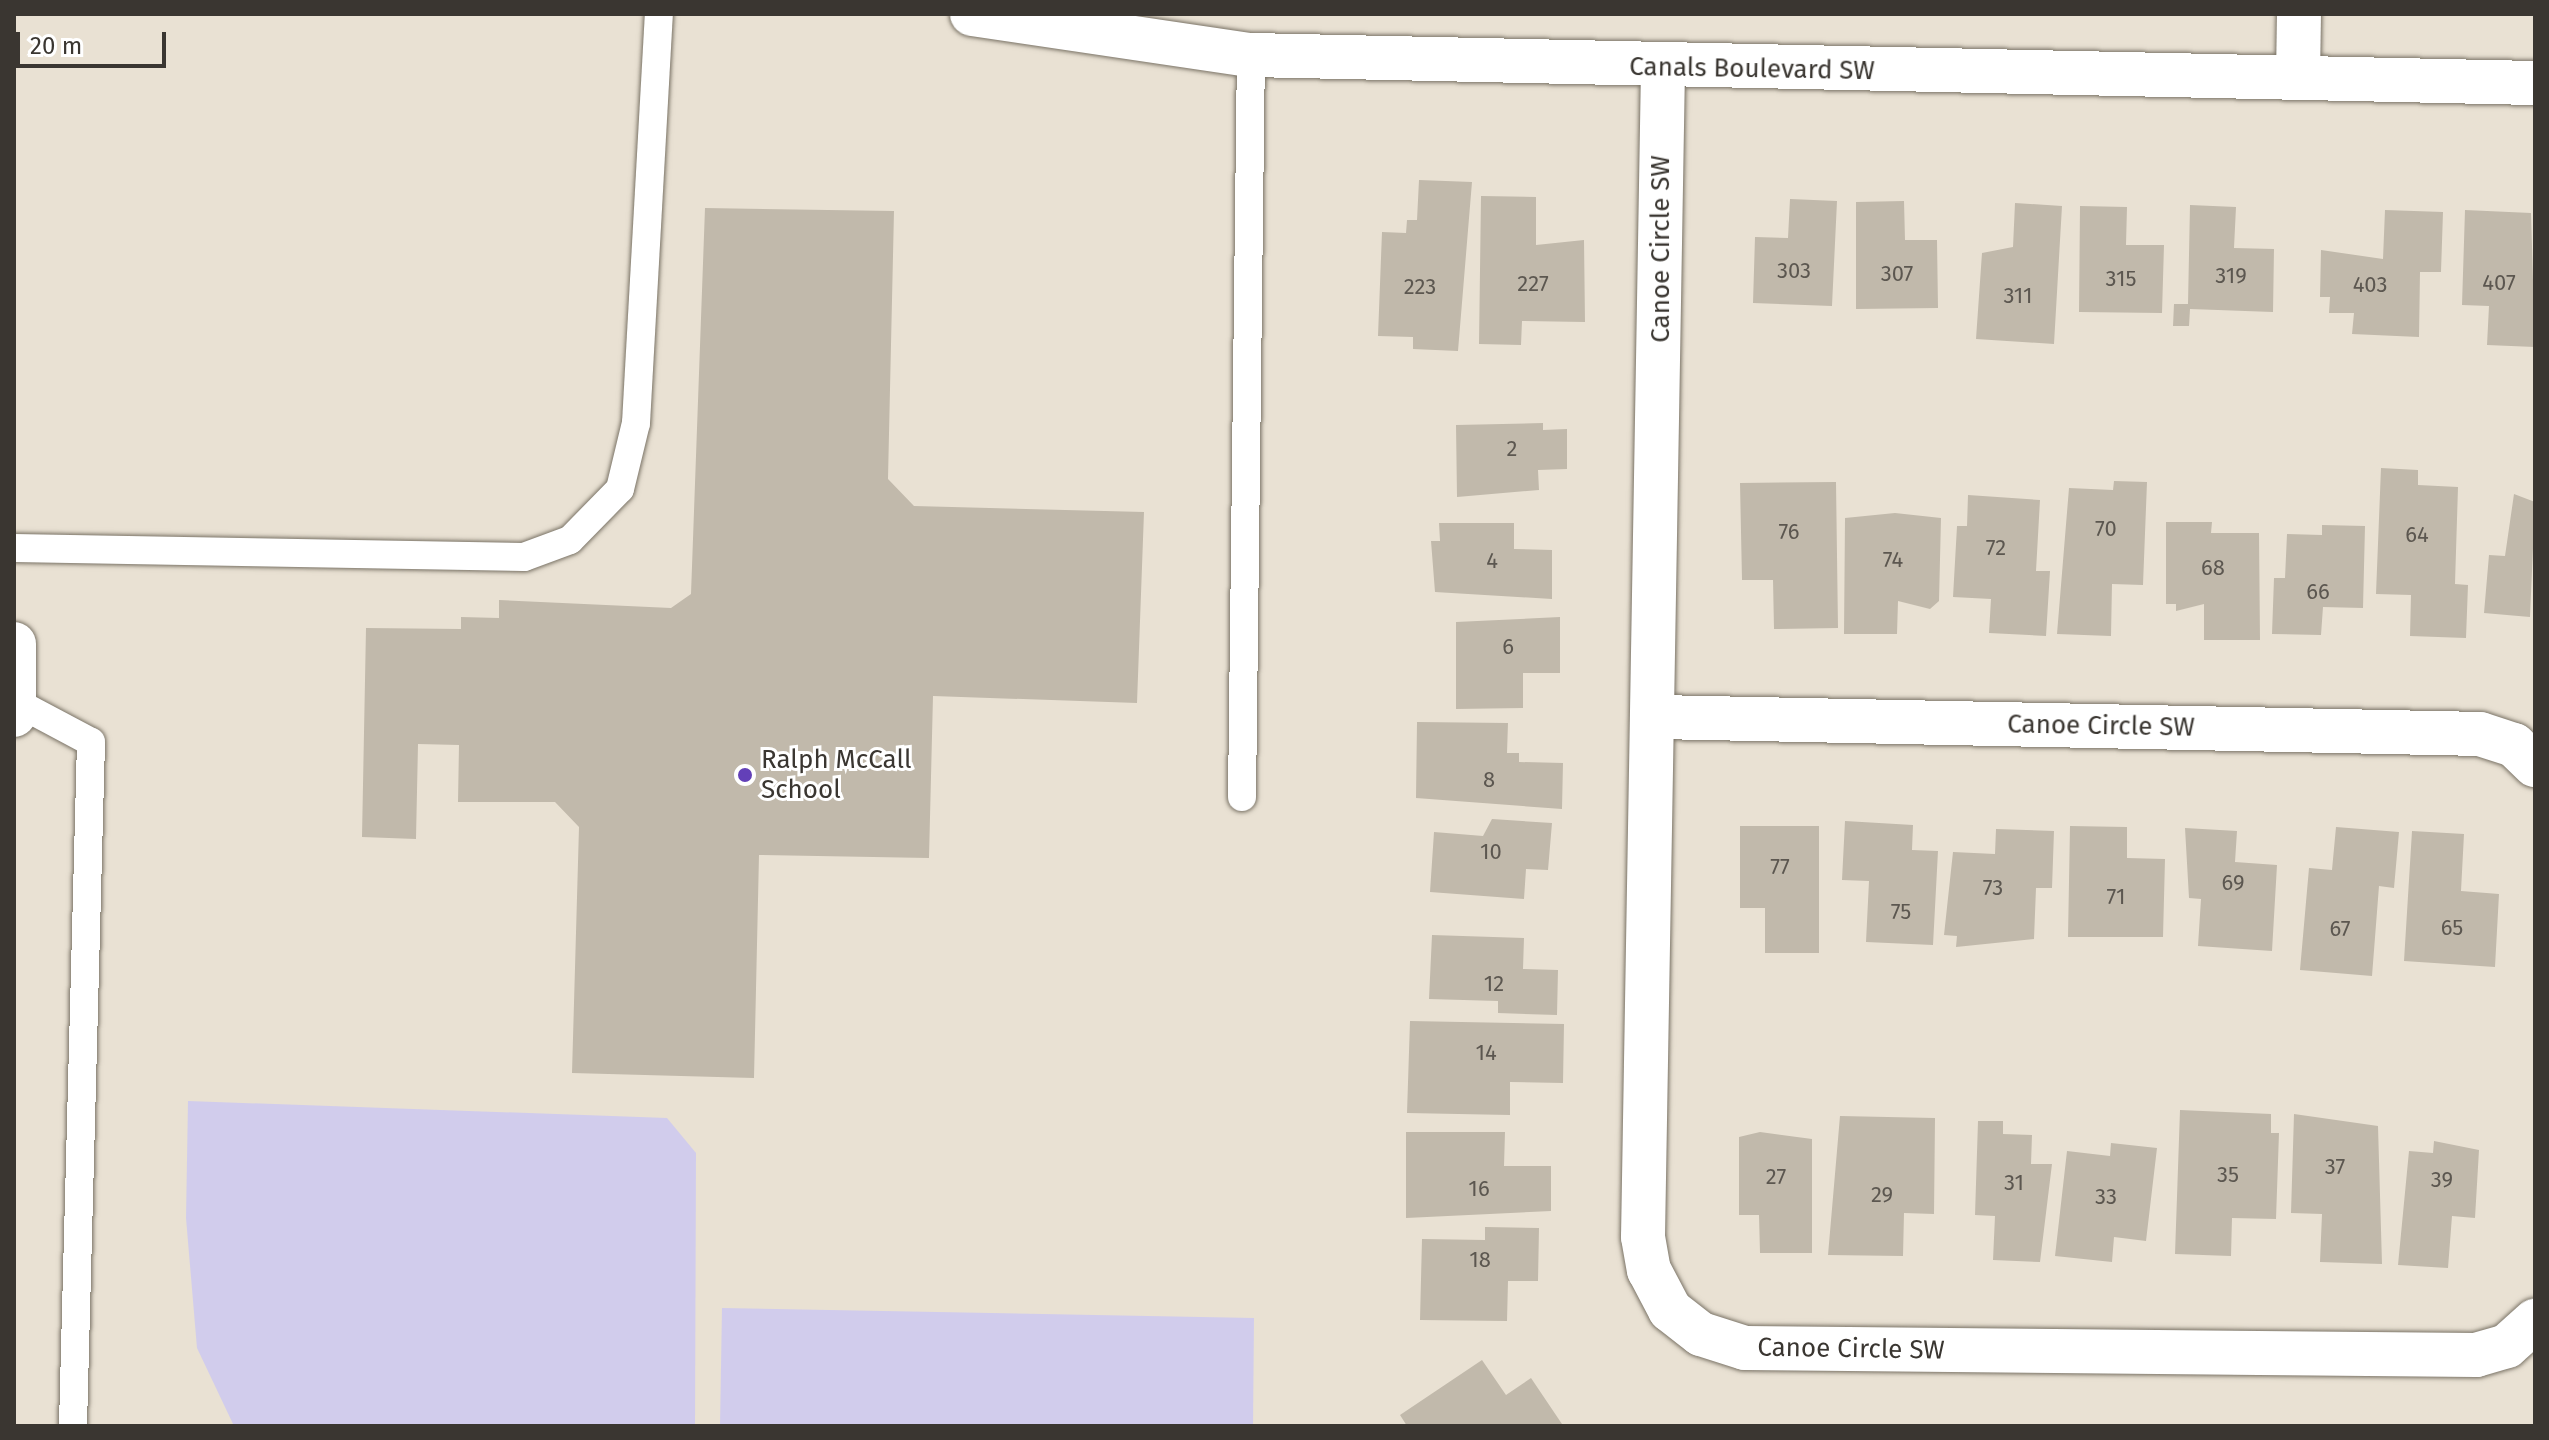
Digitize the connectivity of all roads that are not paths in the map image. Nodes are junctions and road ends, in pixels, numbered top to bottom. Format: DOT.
graph roads {
  1 [pos="659,14"];
  2 [pos="972,14"];
  3 [pos="2299,14"];
  4 [pos="1251,55"];
  5 [pos="1663,68"];
  6 [pos="2298,77"];
  7 [pos="2535,83"];
  8 [pos="14,548"];
  9 [pos="14,644"];
  10 [pos="14,701"];
  11 [pos="14,715"];
  12 [pos="1657,717"];
  13 [pos="2535,765"];
  14 [pos="1242,797"];
  15 [pos="2535,1321"];
  16 [pos="73,1426"];
  1 -- 8 [label="lane"];
  2 -- 4 [label="street, Canals Boulevard SW"];
  3 -- 6 [label="street"];
  4 -- 5 [label="street, Canals Boulevard SW"];
  4 -- 14 [label="lane"];
  5 -- 6 [label="street, Canals Boulevard SW"];
  5 -- 12 [label="street, Canoe Circle SW"];
  6 -- 7 [label="street, Canals Boulevard SW"];
  9 -- 10 [label="street"];
  10 -- 11 [label="street"];
  10 -- 16 [label="lane"];
  12 -- 13 [label="street, Canoe Circle SW"];
  12 -- 15 [label="street, Canoe Circle SW"];
}
